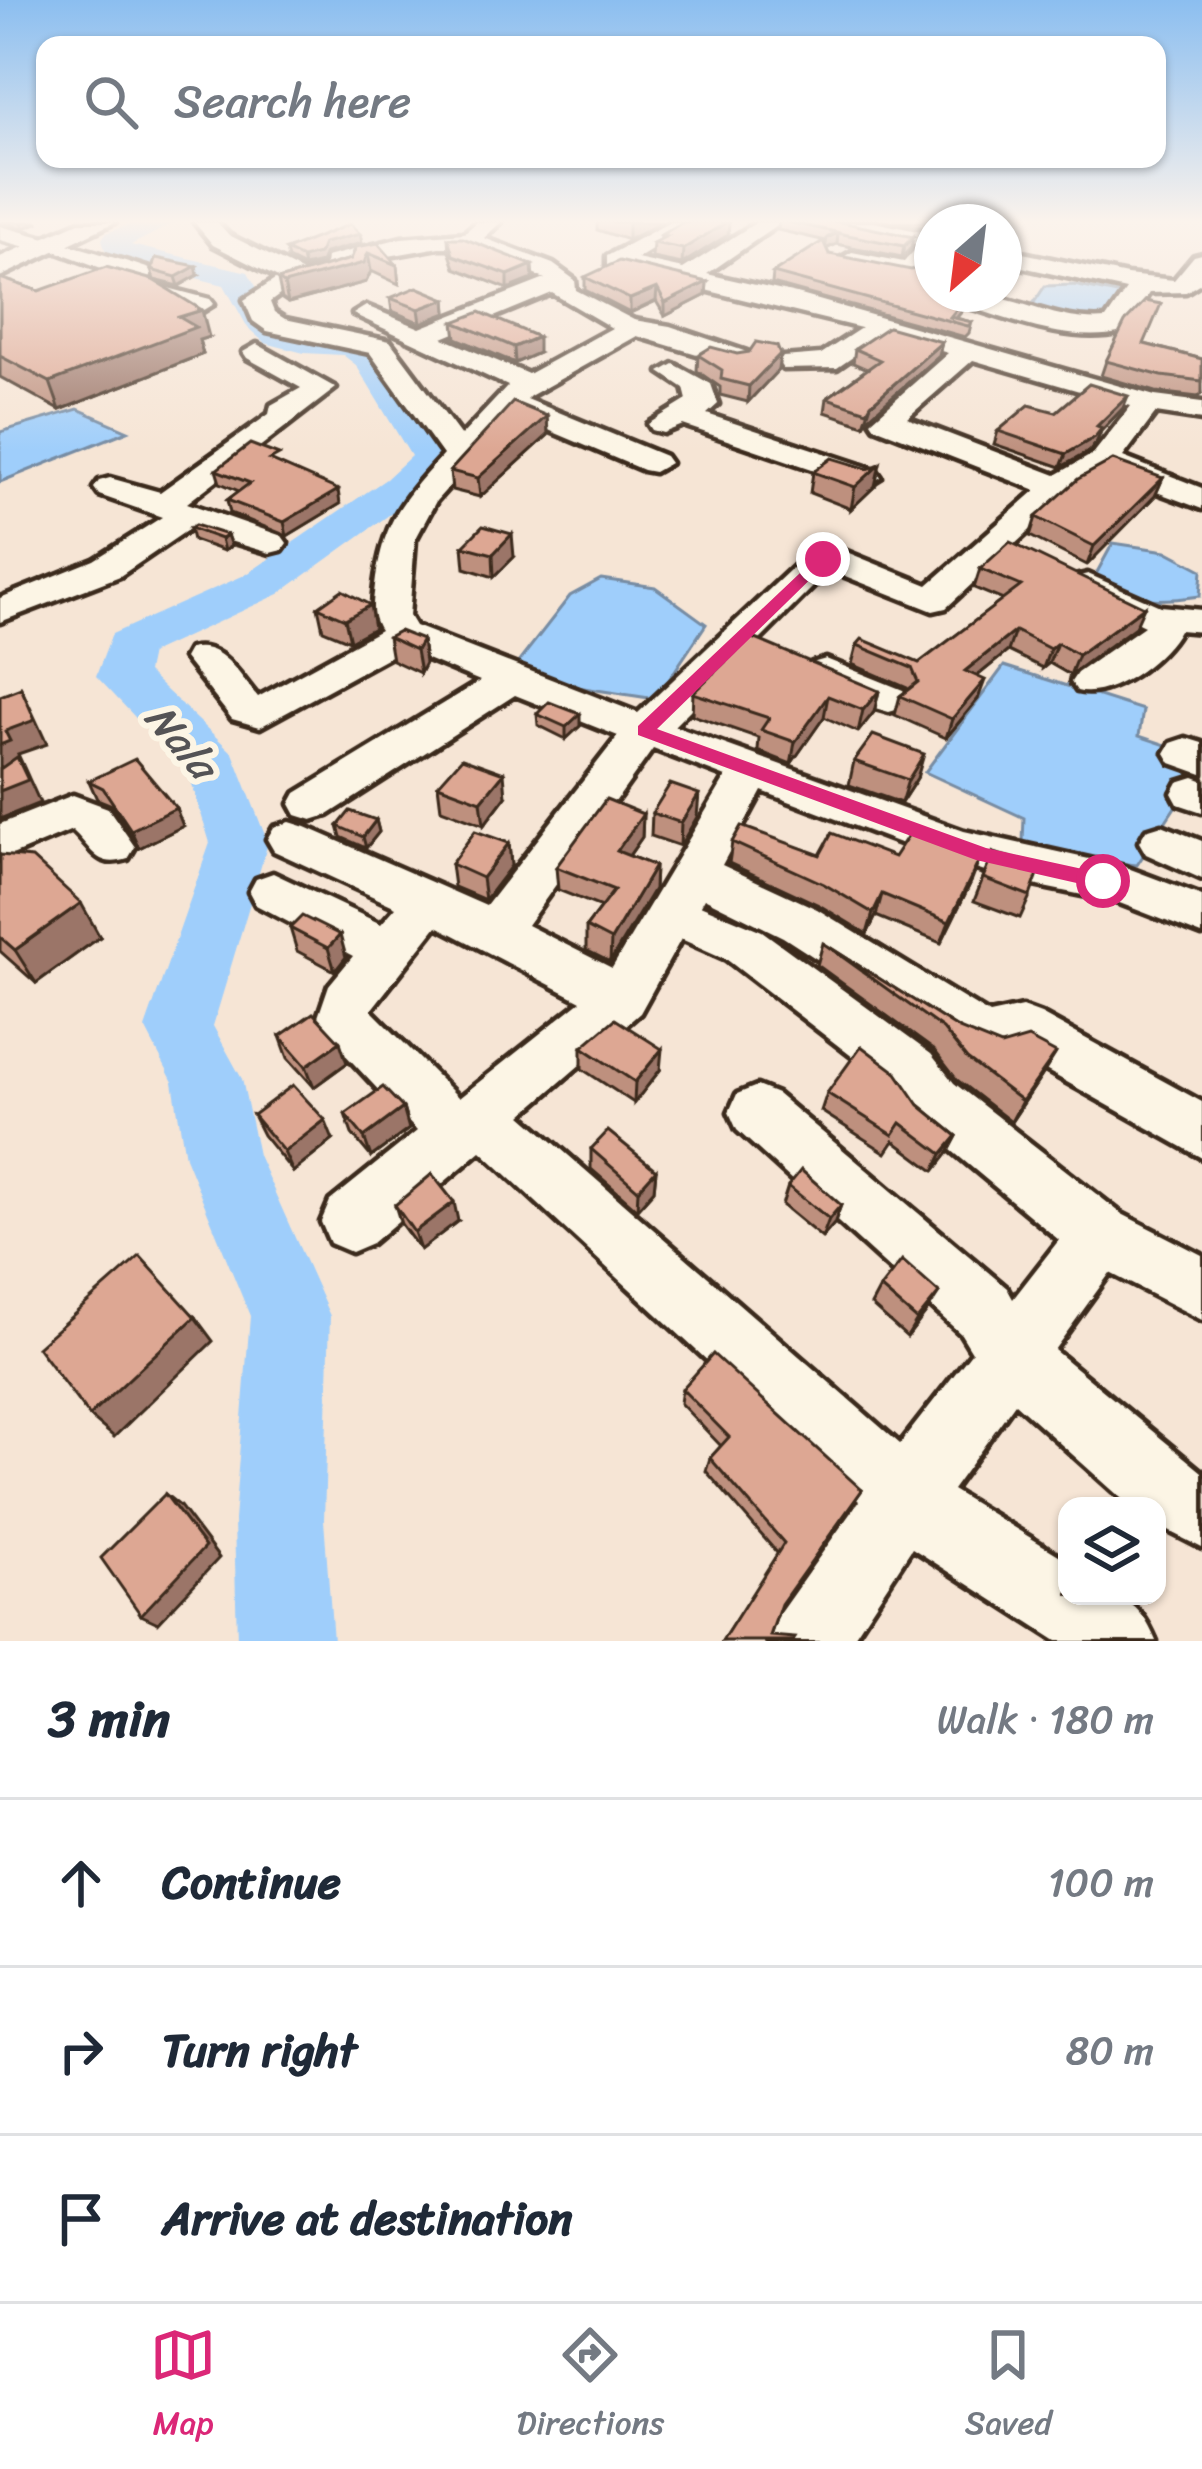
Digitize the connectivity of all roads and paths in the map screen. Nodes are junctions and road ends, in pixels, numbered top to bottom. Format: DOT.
graph roads {
  1 [pos="180,299"];
  2 [pos="258,299"];
  3 [pos="514,299"];
  4 [pos="574,299"];
  5 [pos="775,299"];
  6 [pos="971,299"];
  7 [pos="1028,299"];
  8 [pos="1132,299"];
  9 [pos="201,304"];
  10 [pos="1020,310"];
  11 [pos="366,314"];
  12 [pos="881,326"];
  13 [pos="627,327"];
  14 [pos="419,338"];
  15 [pos="967,351"];
  16 [pos="257,352"];
  17 [pos="737,358"];
  18 [pos="793,363"];
  19 [pos="674,372"];
  20 [pos="517,393"];
  21 [pos="1146,403"];
  22 [pos="1202,411"];
  23 [pos="682,416"];
  24 [pos="616,446"];
  25 [pos="459,455"];
  26 [pos="1104,461"];
  27 [pos="654,463"];
  28 [pos="865,477"];
  29 [pos="1058,487"];
  30 [pos="110,488"];
  31 [pos="1202,499"];
  32 [pos="175,511"];
  33 [pos="999,539"];
  34 [pos="270,543"];
  35 [pos="0,611"];
  36 [pos="1192,619"];
  37 [pos="401,634"];
  38 [pos="740,636"];
  39 [pos="203,658"];
  40 [pos="511,680"];
  41 [pos="1091,682"];
  42 [pos="890,699"];
  43 [pos="644,730"];
  44 [pos="751,772"];
  45 [pos="0,843"];
  46 [pos="112,847"];
  47 [pos="273,892"];
  48 [pos="685,894"];
  49 [pos="430,902"];
  50 [pos="1202,916"];
  51 [pos="495,931"];
  52 [pos="388,951"];
  53 [pos="622,998"];
  54 [pos="757,1112"];
  55 [pos="471,1126"];
  56 [pos="1202,1132"];
  57 [pos="351,1222"];
  58 [pos="1101,1235"];
  59 [pos="1202,1289"];
  60 [pos="1009,1353"];
  61 [pos="904,1495"];
  62 [pos="1202,1512"];
  63 [pos="806,1641"];
  64 [pos="1118,1641"];
  1 -- 9 [label="street"];
  2 -- 25 [label="street"];
  3 -- 14 [label="street"];
  4 -- 13 [label="street"];
  5 -- 12 [label="street"];
  6 -- 10 [label="street"];
  7 -- 10 [label="street"];
  8 -- 10 [label="street"];
  11 -- 14 [label="street"];
  12 -- 15 [label="street"];
  12 -- 18 [label="street"];
  13 -- 17 [label="street"];
  13 -- 20 [label="street"];
  14 -- 20 [label="street"];
  15 -- 21 [label="street"];
  15 -- 29 [label="street"];
  16 -- 32 [label="street"];
  19 -- 23 [label="street"];
  20 -- 24 [label="street"];
  20 -- 25 [label="street"];
  21 -- 22 [label="street"];
  21 -- 26 [label="street"];
  23 -- 24 [label="street"];
  23 -- 28 [label="street"];
  24 -- 27 [label="street"];
  25 -- 37 [label="street"];
  26 -- 29 [label="street"];
  26 -- 31 [label="street"];
  29 -- 33 [label="street"];
  30 -- 32 [label="street"];
  32 -- 34 [label="street"];
  32 -- 35 [label="street"];
  33 -- 36 [label="street"];
  33 -- 38 [label="street"];
  36 -- 41 [label="street"];
  37 -- 39 [label="street"];
  37 -- 40 [label="street"];
  38 -- 42 [label="street"];
  38 -- 43 [label="street"];
  40 -- 43 [label="street"];
  40 -- 49 [label="street"];
  43 -- 44 [label="street"];
  43 -- 51 [label="street"];
  44 -- 48 [label="street"];
  44 -- 50 [label="street"];
  45 -- 46 [label="street"];
  47 -- 52 [label="street"];
  48 -- 53 [label="street"];
  48 -- 56 [label="street"];
  48 -- 58 [label="street"];
  49 -- 51 [label="street"];
  49 -- 52 [label="street"];
  51 -- 53 [label="street"];
  52 -- 55 [label="street"];
  53 -- 55 [label="street"];
  54 -- 60 [label="street"];
  55 -- 57 [label="street"];
  55 -- 61 [label="street"];
  58 -- 59 [label="street"];
  58 -- 60 [label="street"];
  60 -- 61 [label="street"];
  60 -- 62 [label="street"];
  61 -- 63 [label="street"];
  61 -- 64 [label="street"];
}
